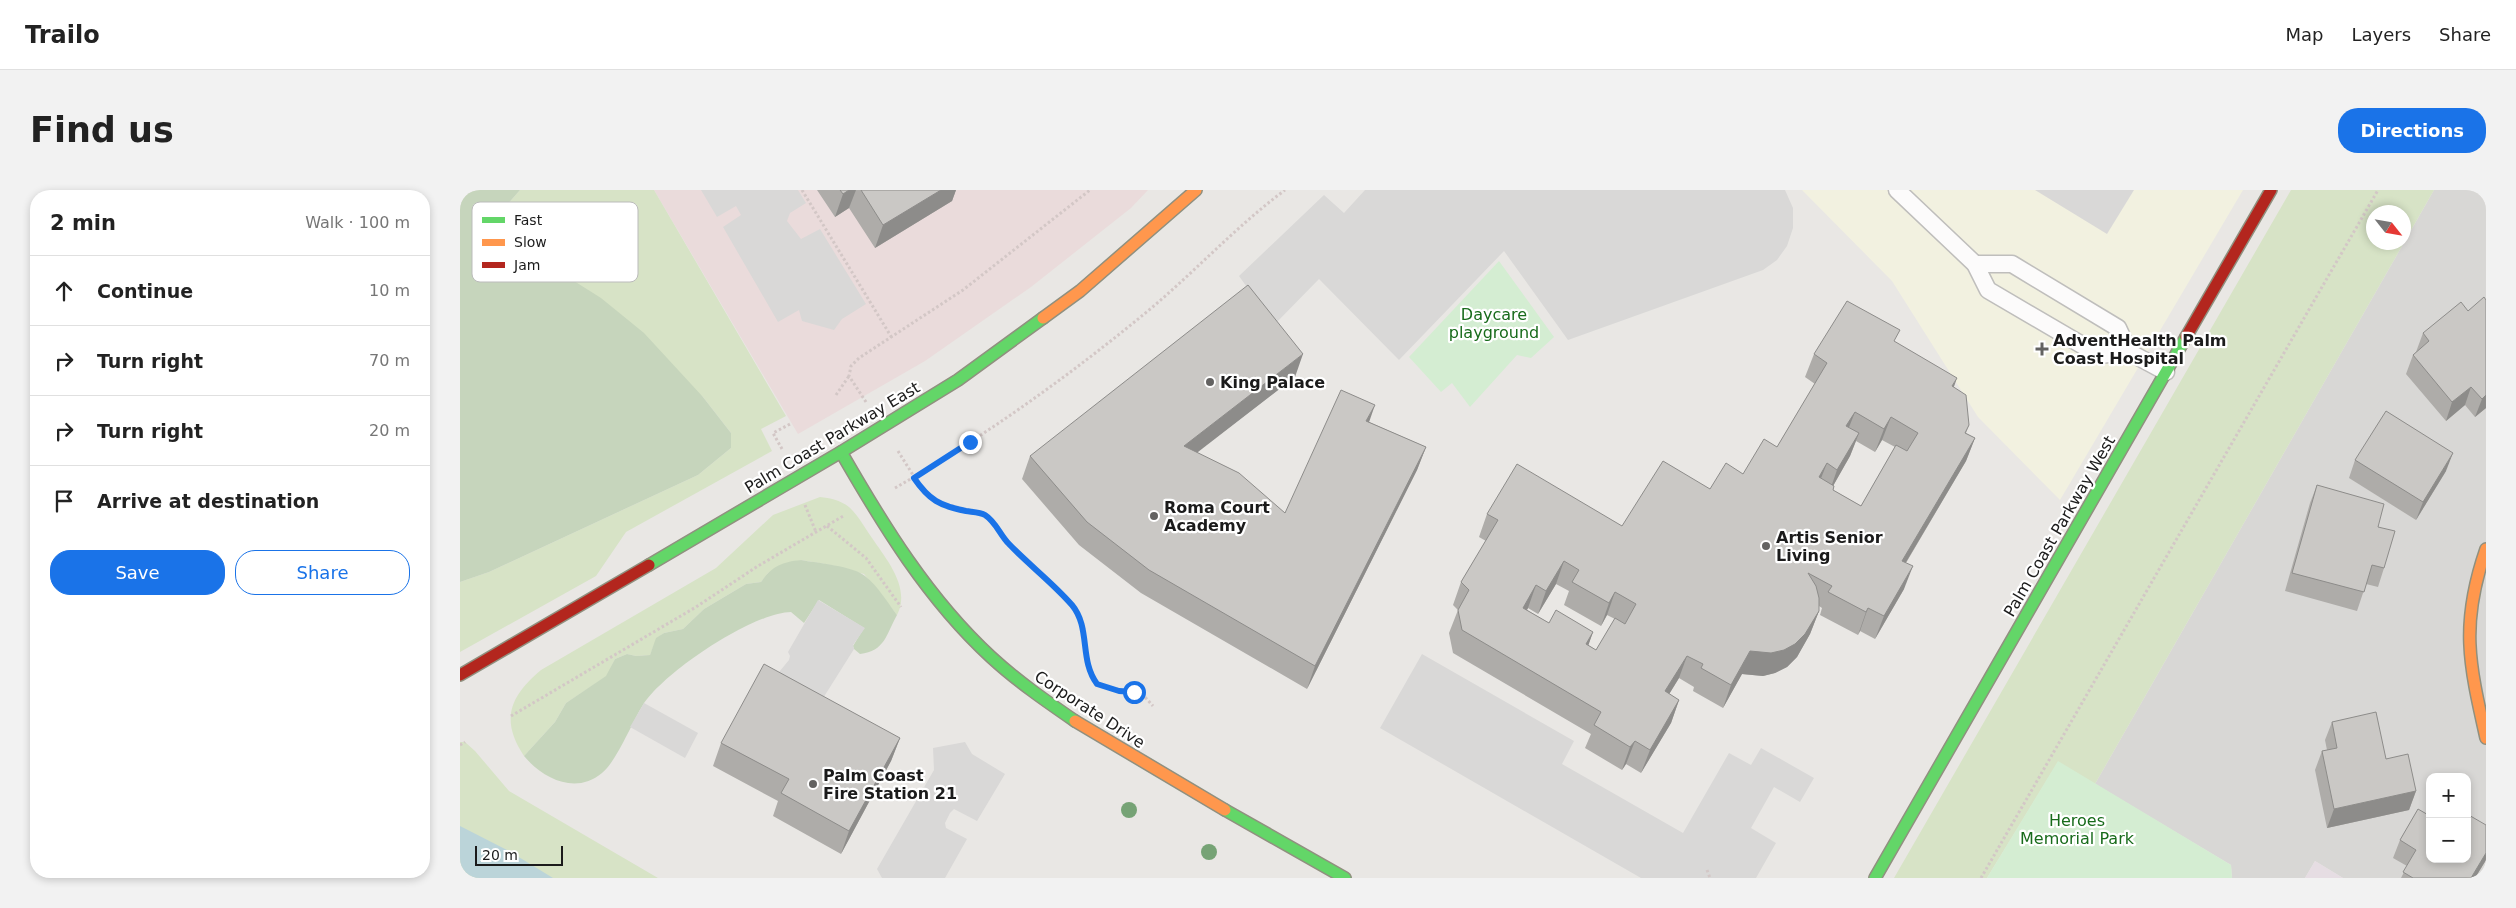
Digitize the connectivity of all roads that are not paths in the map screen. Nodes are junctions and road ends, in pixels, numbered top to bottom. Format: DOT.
graph roads {
  1 [pos="1196,190"];
  2 [pos="1897,190"];
  3 [pos="2271,190"];
  4 [pos="1975,264"];
  5 [pos="2129,352"];
  6 [pos="2166,372"];
  7 [pos="841,452"];
  8 [pos="2486,549"];
  9 [pos="460,675"];
  10 [pos="2486,738"];
  11 [pos="1345,878"];
  12 [pos="1875,878"];
  1 -- 7 [label="main road, Palm Coast Parkway East"];
  2 -- 4 [label="lane"];
  3 -- 6 [label="main road, Palm Coast Parkway West"];
  4 -- 5 [label="lane"];
  4 -- 5 [label="lane"];
  5 -- 6 [label="lane"];
  6 -- 12 [label="main road, Palm Coast Parkway West"];
  7 -- 9 [label="main road, Palm Coast Parkway East"];
  7 -- 11 [label="main road, Corporate Drive"];
  8 -- 10 [label="main road"];
}
